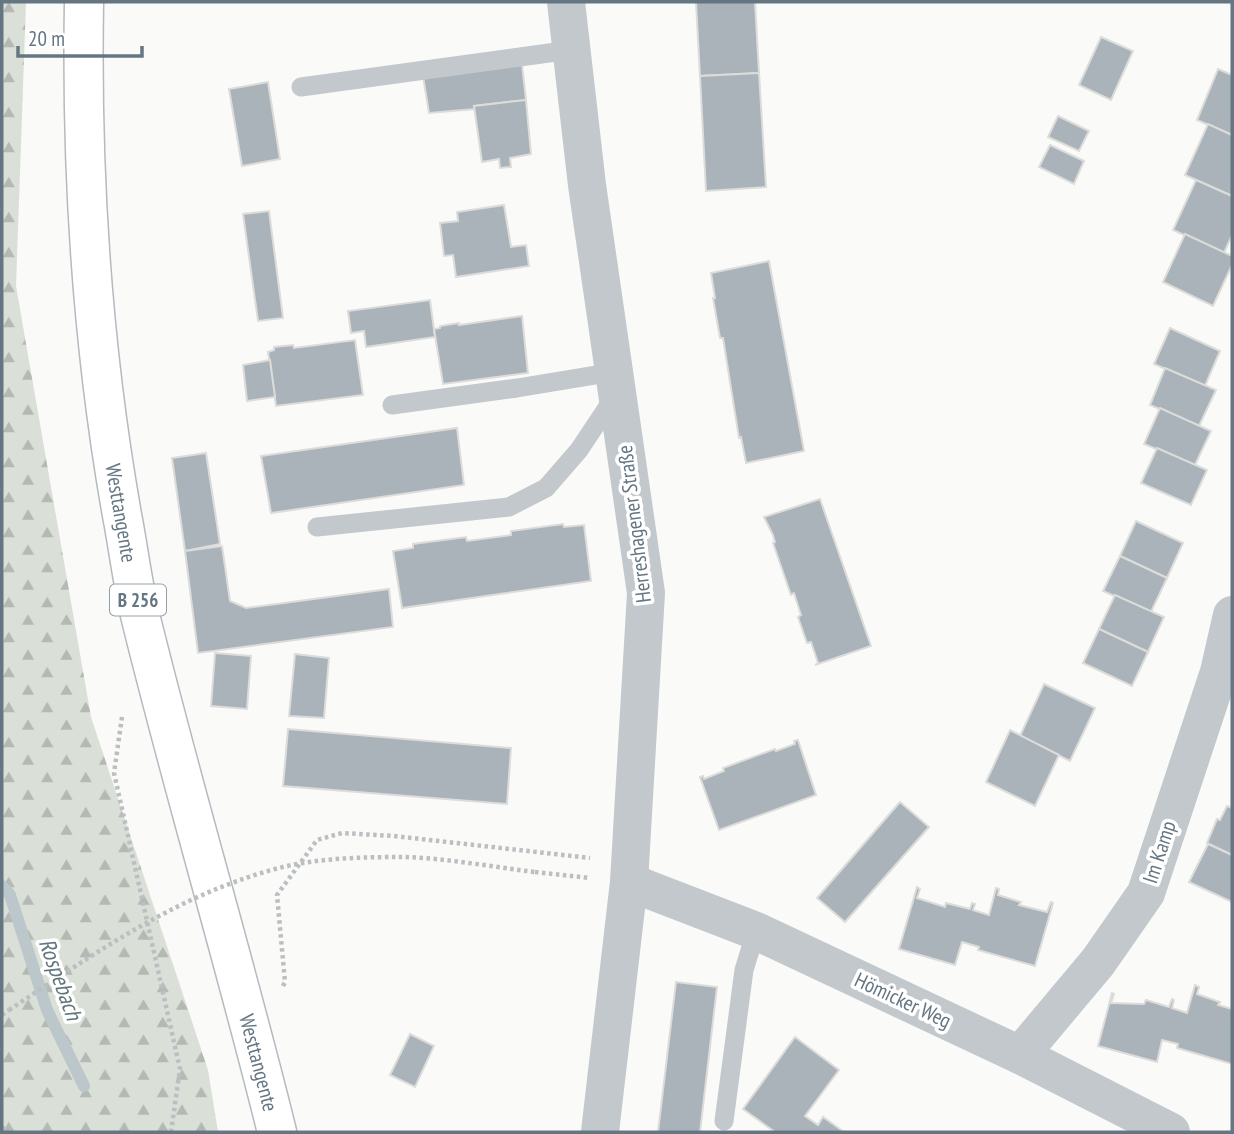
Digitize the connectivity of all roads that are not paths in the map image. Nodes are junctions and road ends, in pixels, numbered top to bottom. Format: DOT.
graph roads {
  1 [pos="84,2"];
  2 [pos="566,2"];
  3 [pos="571,50"];
  4 [pos="302,87"];
  5 [pos="616,382"];
  6 [pos="392,405"];
  7 [pos="317,527"];
  8 [pos="1232,615"];
  9 [pos="626,881"];
  10 [pos="756,931"];
  11 [pos="1020,1055"];
  12 [pos="724,1121"];
  13 [pos="277,1132"];
  14 [pos="600,1132"];
  15 [pos="1171,1132"];
  1 -- 13 [label="main road, Westtangente / B 256"];
  2 -- 3 [label="street, Herreshagener Straße"];
  3 -- 4 [label="lane"];
  3 -- 5 [label="street, Herreshagener Straße"];
  5 -- 6 [label="lane"];
  5 -- 7 [label="lane"];
  5 -- 9 [label="street, Herreshagener Straße"];
  8 -- 11 [label="street, Im Kamp"];
  9 -- 10 [label="street, Hömicker Weg"];
  9 -- 14 [label="street, Herreshagener Straße"];
  10 -- 11 [label="street, Hömicker Weg"];
  10 -- 12 [label="lane"];
  11 -- 15 [label="street, Hömicker Weg"];
}
